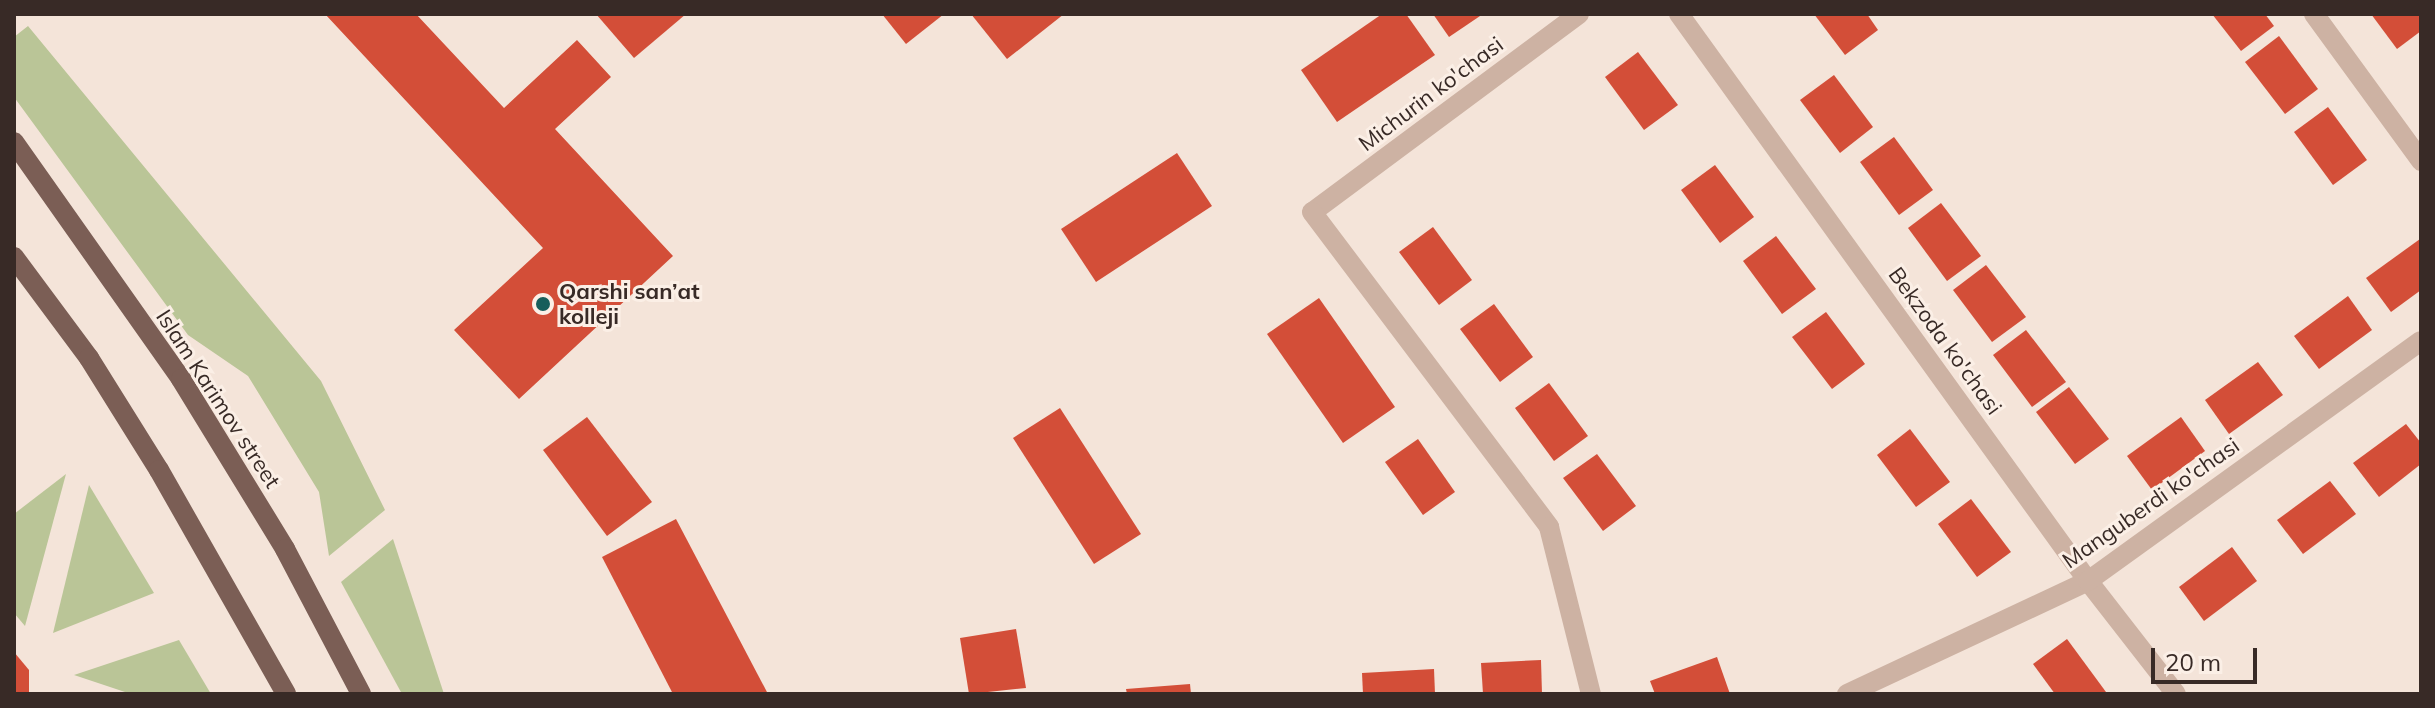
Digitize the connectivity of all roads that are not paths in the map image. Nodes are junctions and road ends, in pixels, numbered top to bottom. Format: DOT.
graph roads {
  1 [pos="1579,14"];
  2 [pos="1679,14"];
  3 [pos="2314,14"];
  4 [pos="14,142"];
  5 [pos="2421,161"];
  6 [pos="14,257"];
  7 [pos="2421,341"];
  8 [pos="2088,581"];
  9 [pos="286,694"];
  10 [pos="361,694"];
  11 [pos="1591,694"];
  12 [pos="1847,694"];
  13 [pos="2176,694"];
  1 -- 11 [label="street, Michurin ko'chasi"];
  2 -- 8 [label="street, Bekzoda ko'chasi"];
  3 -- 5 [label="street"];
  4 -- 10 [label="main road, Islam Karimov street"];
  6 -- 9 [label="main road"];
  7 -- 8 [label="street, Manguberdi ko'chasi"];
  8 -- 12 [label="street, Manguberdi ko'chasi"];
  8 -- 13 [label="street, Bekzoda ko'chasi"];
}
